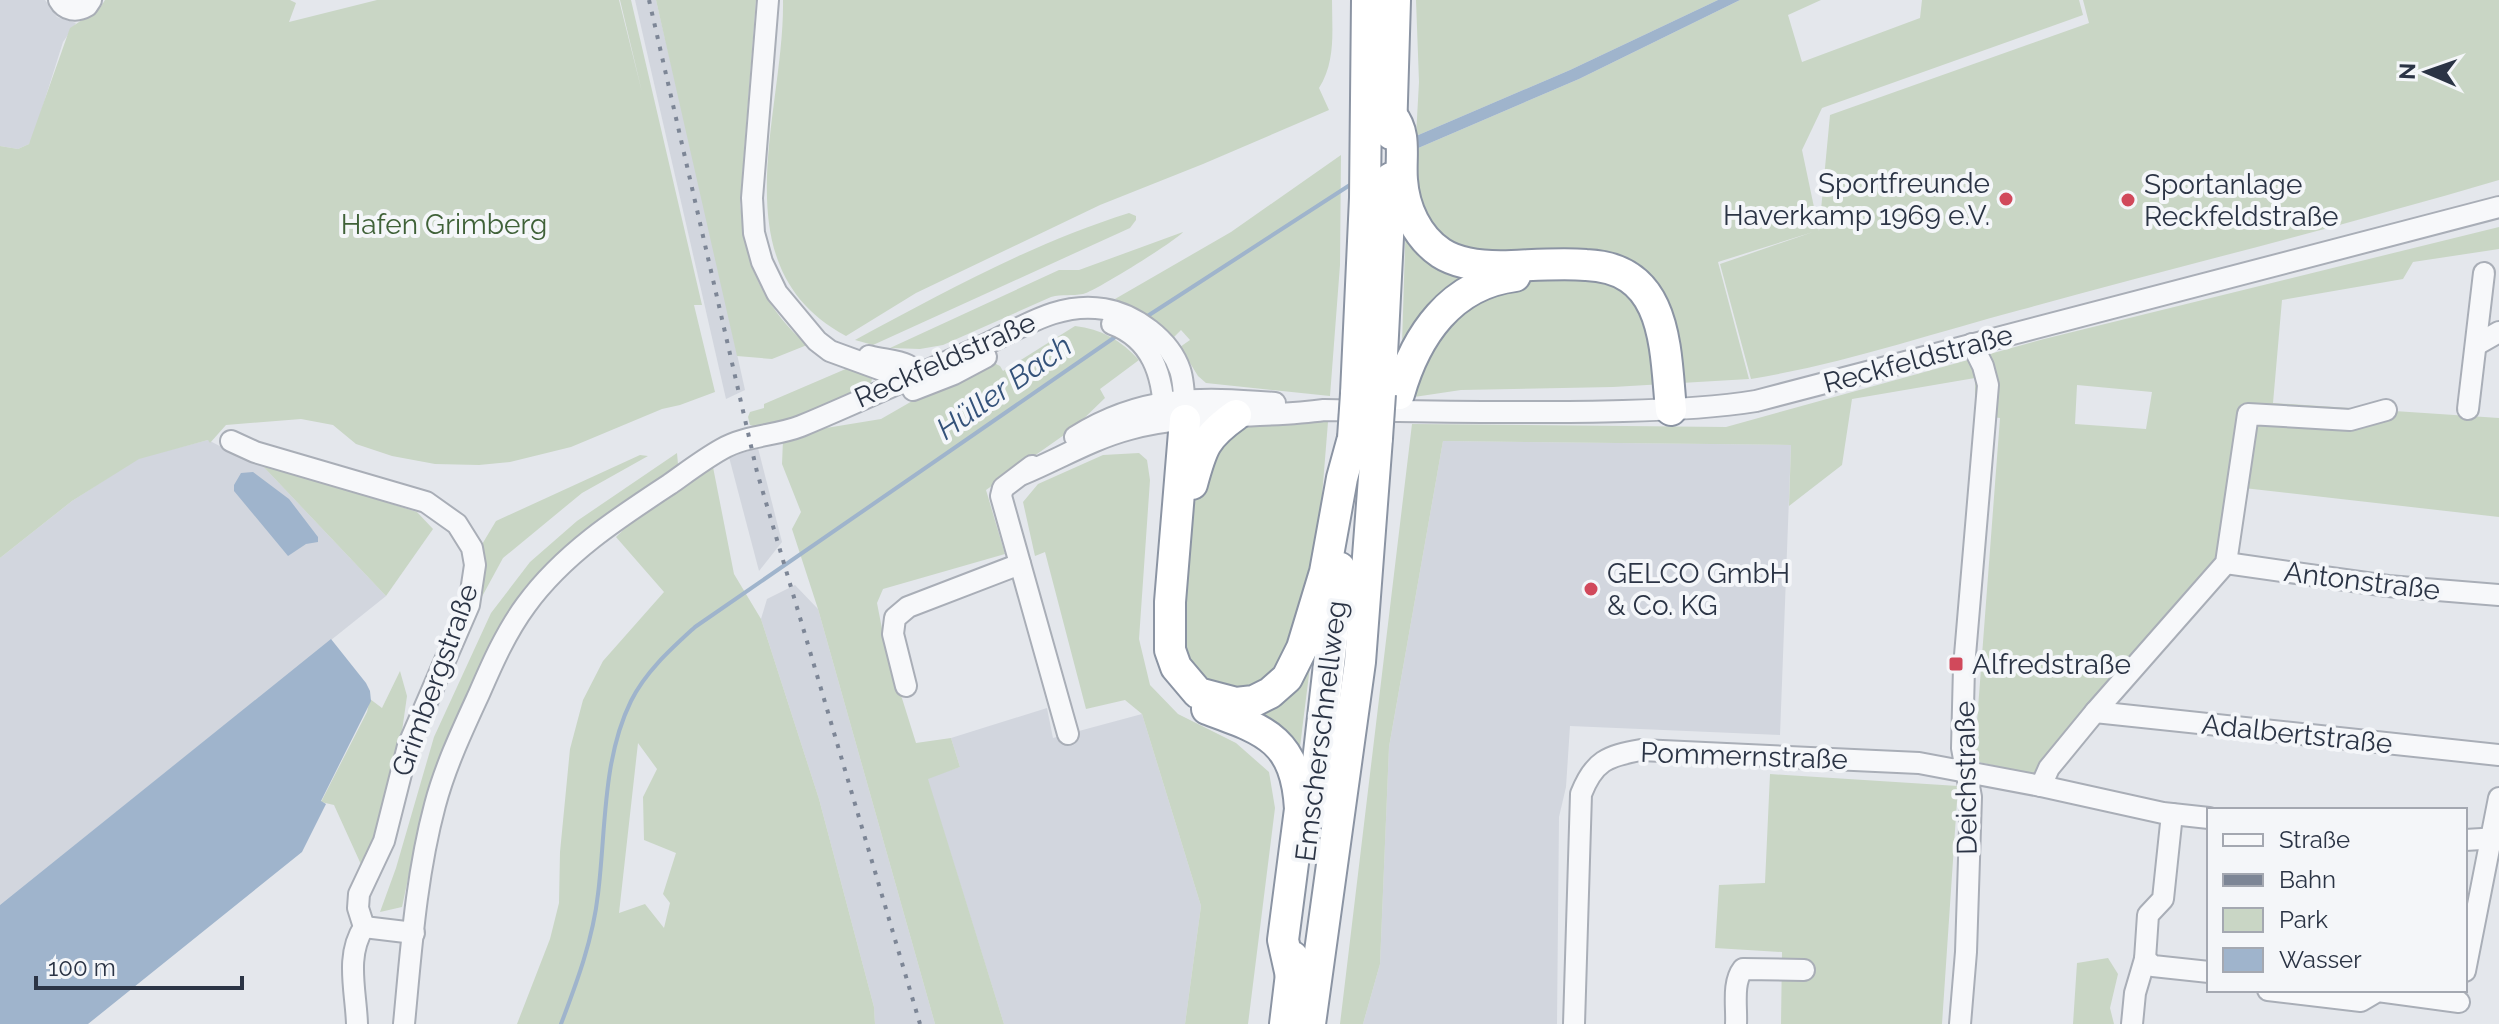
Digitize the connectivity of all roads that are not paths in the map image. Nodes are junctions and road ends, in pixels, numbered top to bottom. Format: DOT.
graph roads {
  1 [pos="59,0"];
  2 [pos="91,0"];
  3 [pos="768,0"];
  4 [pos="1367,0"];
  5 [pos="1395,0"];
  6 [pos="1386,188"];
  7 [pos="2499,207"];
  8 [pos="2484,273"];
  9 [pos="2499,332"];
  10 [pos="1972,344"];
  11 [pos="2476,345"];
  12 [pos="916,382"];
  13 [pos="1378,394"];
  14 [pos="2468,409"];
  15 [pos="1324,410"];
  16 [pos="1662,410"];
  17 [pos="2386,410"];
  18 [pos="1174,411"];
  19 [pos="1236,415"];
  20 [pos="756,438"];
  21 [pos="1374,438"];
  22 [pos="231,441"];
  23 [pos="1175,532"];
  24 [pos="2226,563"];
  25 [pos="1020,564"];
  26 [pos="2499,595"];
  27 [pos="906,686"];
  28 [pos="2095,712"];
  29 [pos="1068,734"];
  30 [pos="2499,755"];
  31 [pos="1965,772"];
  32 [pos="2041,786"];
  33 [pos="2499,798"];
  34 [pos="2172,814"];
  35 [pos="2207,818"];
  36 [pos="2495,838"];
  37 [pos="2467,840"];
  38 [pos="364,927"];
  39 [pos="414,933"];
  40 [pos="2145,959"];
  41 [pos="2467,962"];
  42 [pos="1804,970"];
  43 [pos="2207,972"];
  44 [pos="1291,976"];
  45 [pos="2285,992"];
  46 [pos="2376,992"];
  47 [pos="2394,992"];
  48 [pos="2460,996"];
  49 [pos="357,1024"];
  50 [pos="404,1024"];
  51 [pos="1285,1024"];
  52 [pos="1310,1024"];
  53 [pos="1574,1024"];
  54 [pos="1736,1024"];
  55 [pos="1960,1024"];
  56 [pos="2132,1024"];
  57 [pos="2456,1024"];
  1 -- 2 [label="street"];
  3 -- 12 [label="street"];
  4 -- 6 [label="highway"];
  5 -- 6 [label="highway"];
  6 -- 13 [label="highway"];
  6 -- 16 [label="highway"];
  7 -- 10 [label="street, Reckfeldstraße"];
  8 -- 11 [label="street"];
  9 -- 11 [label="street"];
  10 -- 16 [label="street, Reckfeldstraße"];
  10 -- 31 [label="street, Deichstraße"];
  11 -- 14 [label="street"];
  12 -- 18 [label="street, Reckfeldstraße"];
  12 -- 20 [label="street, Reckfeldstraße"];
  13 -- 16 [label="highway"];
  13 -- 21 [label="highway, bridge"];
  13 -- 21 [label="highway"];
  15 -- 16 [label="street, Reckfeldstraße"];
  15 -- 18 [label="street, Reckfeldstraße"];
  15 -- 19 [label="street, Reckfeldstraße"];
  17 -- 24 [label="street"];
  18 -- 19 [label="street, Reckfeldstraße"];
  18 -- 23 [label="highway"];
  18 -- 25 [label="street, Reckfeldstraße"];
  18 -- 44 [label="highway"];
  19 -- 23 [label="highway"];
  20 -- 39 [label="street, Grimbergstraße"];
  21 -- 23 [label="highway"];
  21 -- 44 [label="highway, Emscherschnellweg"];
  21 -- 52 [label="highway, Emscherschnellweg"];
  22 -- 38 [label="street, Grimbergstraße"];
  24 -- 26 [label="street, Antonstraße"];
  24 -- 28 [label="street"];
  25 -- 27 [label="street"];
  25 -- 29 [label="street, Reckfeldstraße"];
  28 -- 30 [label="street, Adalbertstraße"];
  28 -- 32 [label="street"];
  31 -- 32 [label="street, Pommernstraße"];
  31 -- 53 [label="street, Pommernstraße"];
  31 -- 55 [label="street, Deichstraße"];
  32 -- 34 [label="street, Pommernstraße"];
  33 -- 36 [label="street"];
  34 -- 35 [label="street, Pommernstraße"];
  34 -- 40 [label="street"];
  36 -- 37 [label="street"];
  36 -- 41 [label="street"];
  38 -- 39 [label="street"];
  38 -- 49 [label="street, Grimbergstraße"];
  39 -- 50 [label="street, Grimbergstraße"];
  40 -- 43 [label="street"];
  40 -- 56 [label="street"];
  42 -- 54 [label="street"];
  44 -- 51 [label="highway, Emscherschnellweg"];
  45 -- 46 [label="street"];
  47 -- 48 [label="street"];
  48 -- 57 [label="street"];
}
